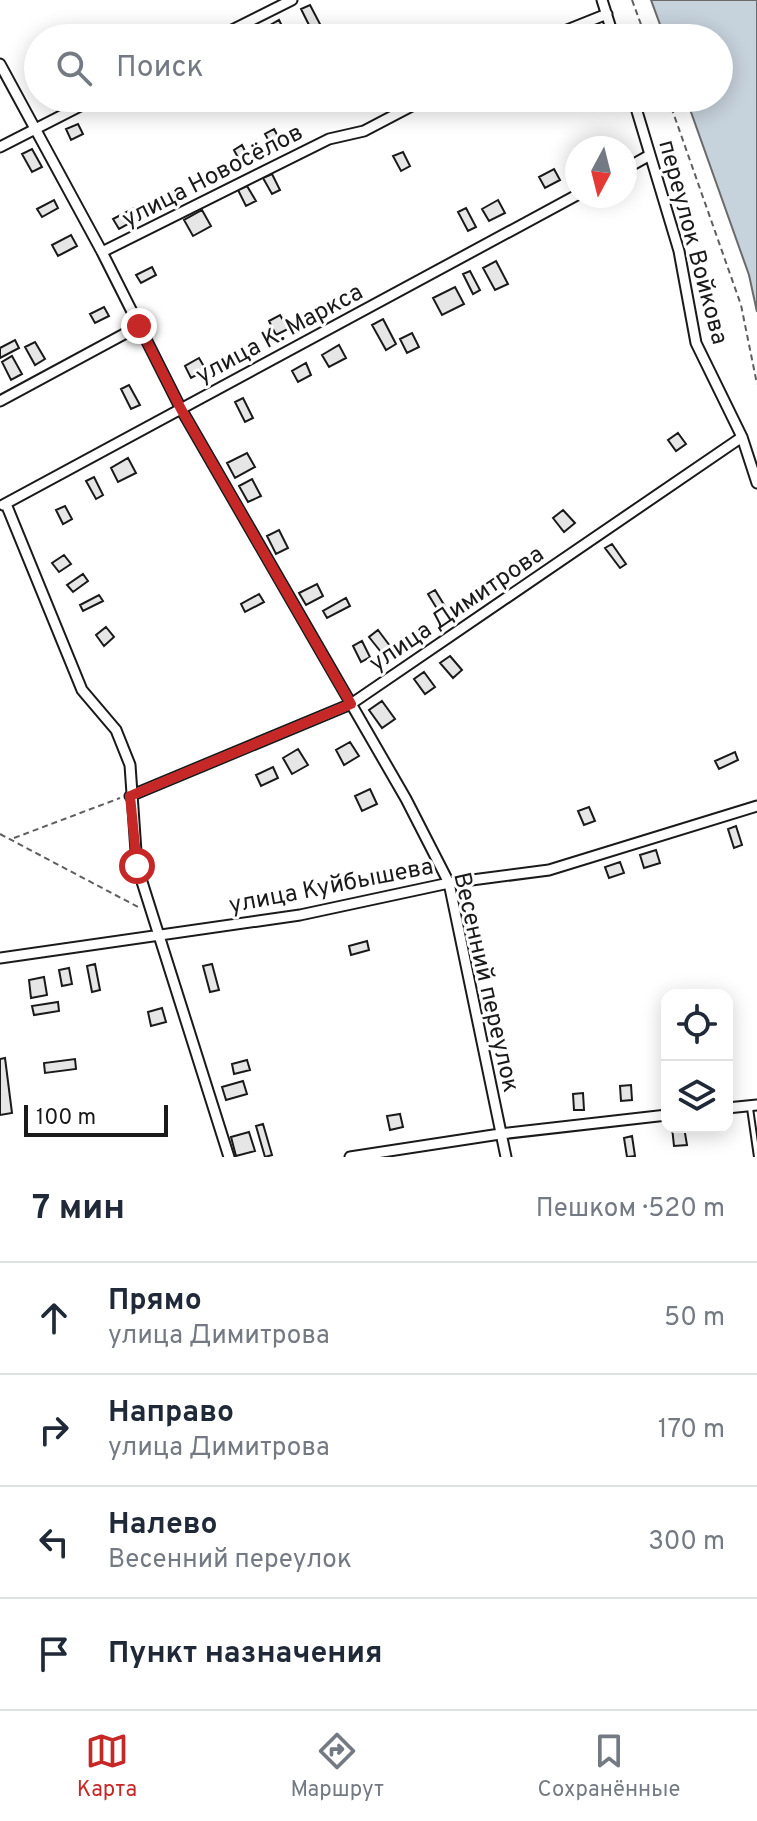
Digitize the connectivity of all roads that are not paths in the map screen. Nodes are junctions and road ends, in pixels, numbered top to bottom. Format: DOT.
graph roads {
  1 [pos="292,0"];
  2 [pos="602,0"];
  3 [pos="607,14"];
  4 [pos="244,24"];
  5 [pos="582,24"];
  6 [pos="610,24"];
  7 [pos="0,64"];
  8 [pos="24,107"];
  9 [pos="27,112"];
  10 [pos="68,112"];
  11 [pos="400,112"];
  12 [pos="637,112"];
  13 [pos="36,128"];
  14 [pos="0,147"];
  15 [pos="650,155"];
  16 [pos="637,162"];
  17 [pos="565,201"];
  18 [pos="102,252"];
  19 [pos="139,326"];
  20 [pos="0,401"];
  21 [pos="181,409"];
  22 [pos="742,437"];
  23 [pos="757,446"];
  24 [pos="746,449"];
  25 [pos="757,483"];
  26 [pos="3,505"];
  27 [pos="351,704"];
  28 [pos="130,796"];
  29 [pos="757,806"];
  30 [pos="449,883"];
  31 [pos="157,936"];
  32 [pos="0,958"];
  33 [pos="753,1105"];
  34 [pos="733,1107"];
  35 [pos="661,1116"];
  36 [pos="500,1134"];
  37 [pos="229,1157"];
  38 [pos="350,1157"];
  39 [pos="506,1157"];
  40 [pos="757,1157"];
  1 -- 4 [label="street"];
  2 -- 3 [label="street"];
  3 -- 5 [label="street"];
  3 -- 6 [label="street"];
  7 -- 8 [label="street, Весенний переулок"];
  9 -- 13 [label="street, Весенний переулок"];
  10 -- 13 [label="street"];
  11 -- 18 [label="street, улица Новосёлов"];
  12 -- 15 [label="street, переулок Войкова"];
  13 -- 14 [label="street"];
  13 -- 18 [label="street, Весенний переулок"];
  15 -- 16 [label="street"];
  15 -- 22 [label="street, переулок Войкова"];
  17 -- 21 [label="street, улица К. Маркса"];
  18 -- 19 [label="street, Весенний переулок"];
  19 -- 20 [label="street"];
  19 -- 21 [label="street, Весенний переулок"];
  21 -- 26 [label="street, улица К. Маркса"];
  21 -- 27 [label="street, Весенний переулок"];
  22 -- 24 [label="street, переулок Войкова"];
  22 -- 27 [label="street, улица Димитрова"];
  23 -- 24 [label="lane"];
  24 -- 25 [label="street, переулок Войкова"];
  26 -- 28 [label="street"];
  27 -- 28 [label="street, улица Димитрова"];
  27 -- 30 [label="street, Весенний переулок"];
  28 -- 31 [label="street"];
  29 -- 30 [label="street, улица Куйбышева"];
  30 -- 31 [label="street, улица Куйбышева"];
  30 -- 36 [label="street, Весенний переулок"];
  31 -- 32 [label="street, улица Куйбышева"];
  31 -- 37 [label="street"];
  33 -- 34 [label="street"];
  33 -- 40 [label="lane"];
  35 -- 36 [label="street"];
  36 -- 38 [label="street"];
  36 -- 39 [label="street, Весенний переулок"];
}
